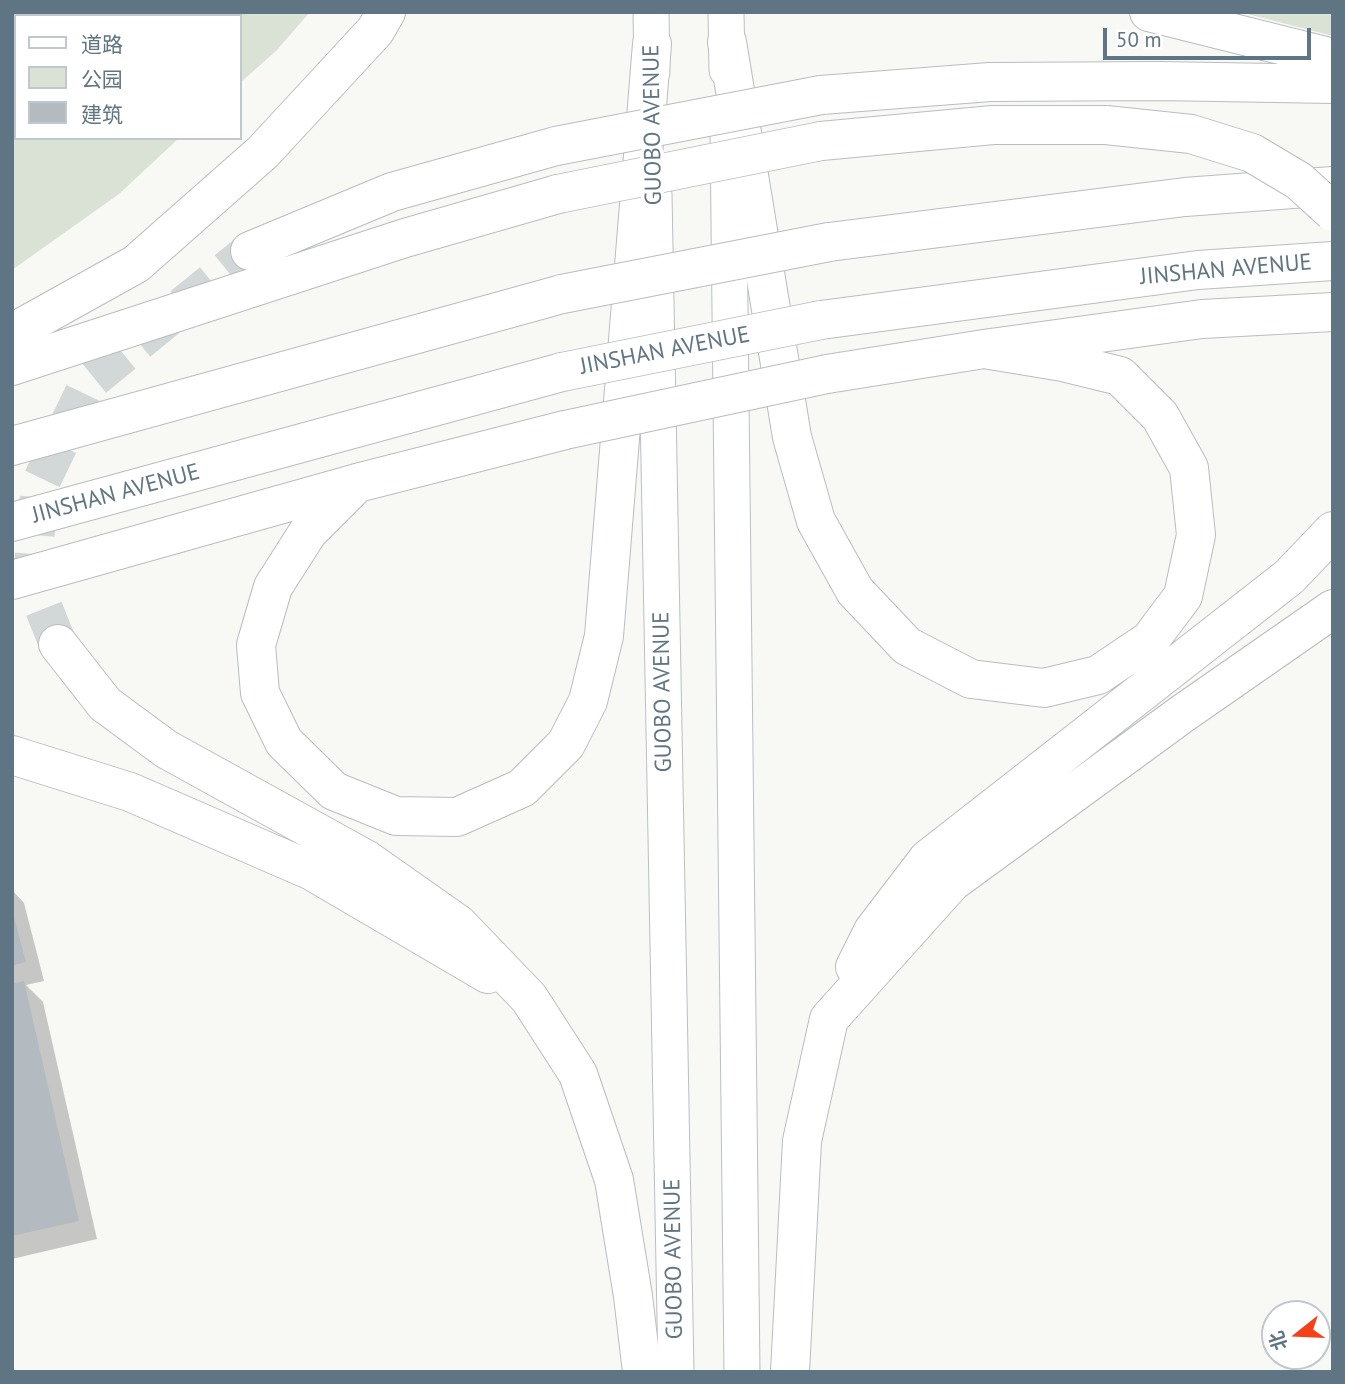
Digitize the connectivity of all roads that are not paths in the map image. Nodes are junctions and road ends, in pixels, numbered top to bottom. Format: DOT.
graph roads {
  1 [pos="386,12"];
  2 [pos="1149,12"];
  3 [pos="727,27"];
  4 [pos="651,28"];
  5 [pos="1333,58"];
  6 [pos="1333,84"];
  7 [pos="1333,186"];
  8 [pos="1333,212"];
  9 [pos="250,251"];
  10 [pos="1333,261"];
  11 [pos="1333,312"];
  12 [pos="12,332"];
  13 [pos="984,349"];
  14 [pos="12,366"];
  15 [pos="12,446"];
  16 [pos="357,483"];
  17 [pos="12,522"];
  18 [pos="1333,531"];
  19 [pos="12,580"];
  20 [pos="1333,609"];
  21 [pos="58,644"];
  22 [pos="12,755"];
  23 [pos="529,998"];
  24 [pos="829,1019"];
  25 [pos="642,1372"];
  26 [pos="676,1372"];
  27 [pos="742,1372"];
  28 [pos="790,1372"];
  1 -- 12 [label="highway"];
  2 -- 5 [label="highway"];
  3 -- 13 [label="highway"];
  3 -- 27 [label="main road"];
  4 -- 16 [label="highway"];
  4 -- 26 [label="main road, GUOBO AVENUE"];
  6 -- 9 [label="highway, bridge"];
  7 -- 15 [label="highway, bridge"];
  8 -- 14 [label="highway, bridge"];
  10 -- 17 [label="highway, JINSHAN AVENUE, bridge"];
  11 -- 13 [label="highway"];
  13 -- 16 [label="highway, bridge"];
  16 -- 19 [label="highway"];
  18 -- 24 [label="highway"];
  20 -- 24 [label="highway"];
  21 -- 23 [label="highway"];
  22 -- 23 [label="highway"];
  23 -- 25 [label="highway"];
  24 -- 28 [label="highway"];
}
